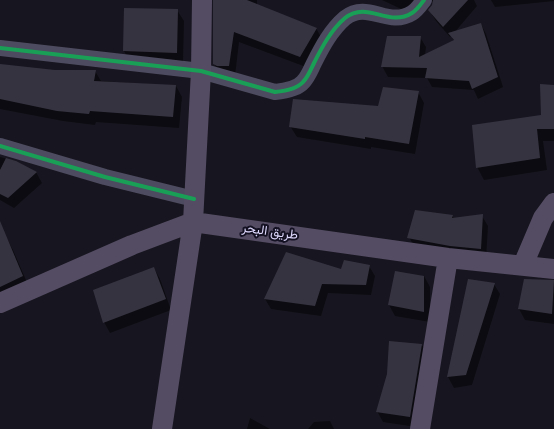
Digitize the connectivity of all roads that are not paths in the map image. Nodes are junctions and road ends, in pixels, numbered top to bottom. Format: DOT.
graph roads {
  1 [pos="202,0"];
  2 [pos="424,0"];
  3 [pos="0,48"];
  4 [pos="201,71"];
  5 [pos="0,146"];
  6 [pos="194,199"];
  7 [pos="554,203"];
  8 [pos="193,222"];
  9 [pos="448,258"];
  10 [pos="523,265"];
  11 [pos="554,269"];
  12 [pos="0,303"];
  13 [pos="162,429"];
  14 [pos="420,429"];
  1 -- 4 [label="main road"];
  2 -- 4 [label="street"];
  3 -- 4 [label="street"];
  4 -- 6 [label="main road"];
  5 -- 6 [label="street"];
  6 -- 8 [label="main road"];
  7 -- 10 [label="main road"];
  8 -- 9 [label="main road, طريق البحر"];
  8 -- 12 [label="main road, طريق البحر"];
  8 -- 13 [label="main road"];
  9 -- 10 [label="main road, طريق البحر"];
  9 -- 14 [label="main road"];
  10 -- 11 [label="main road, طريق البحر"];
}
